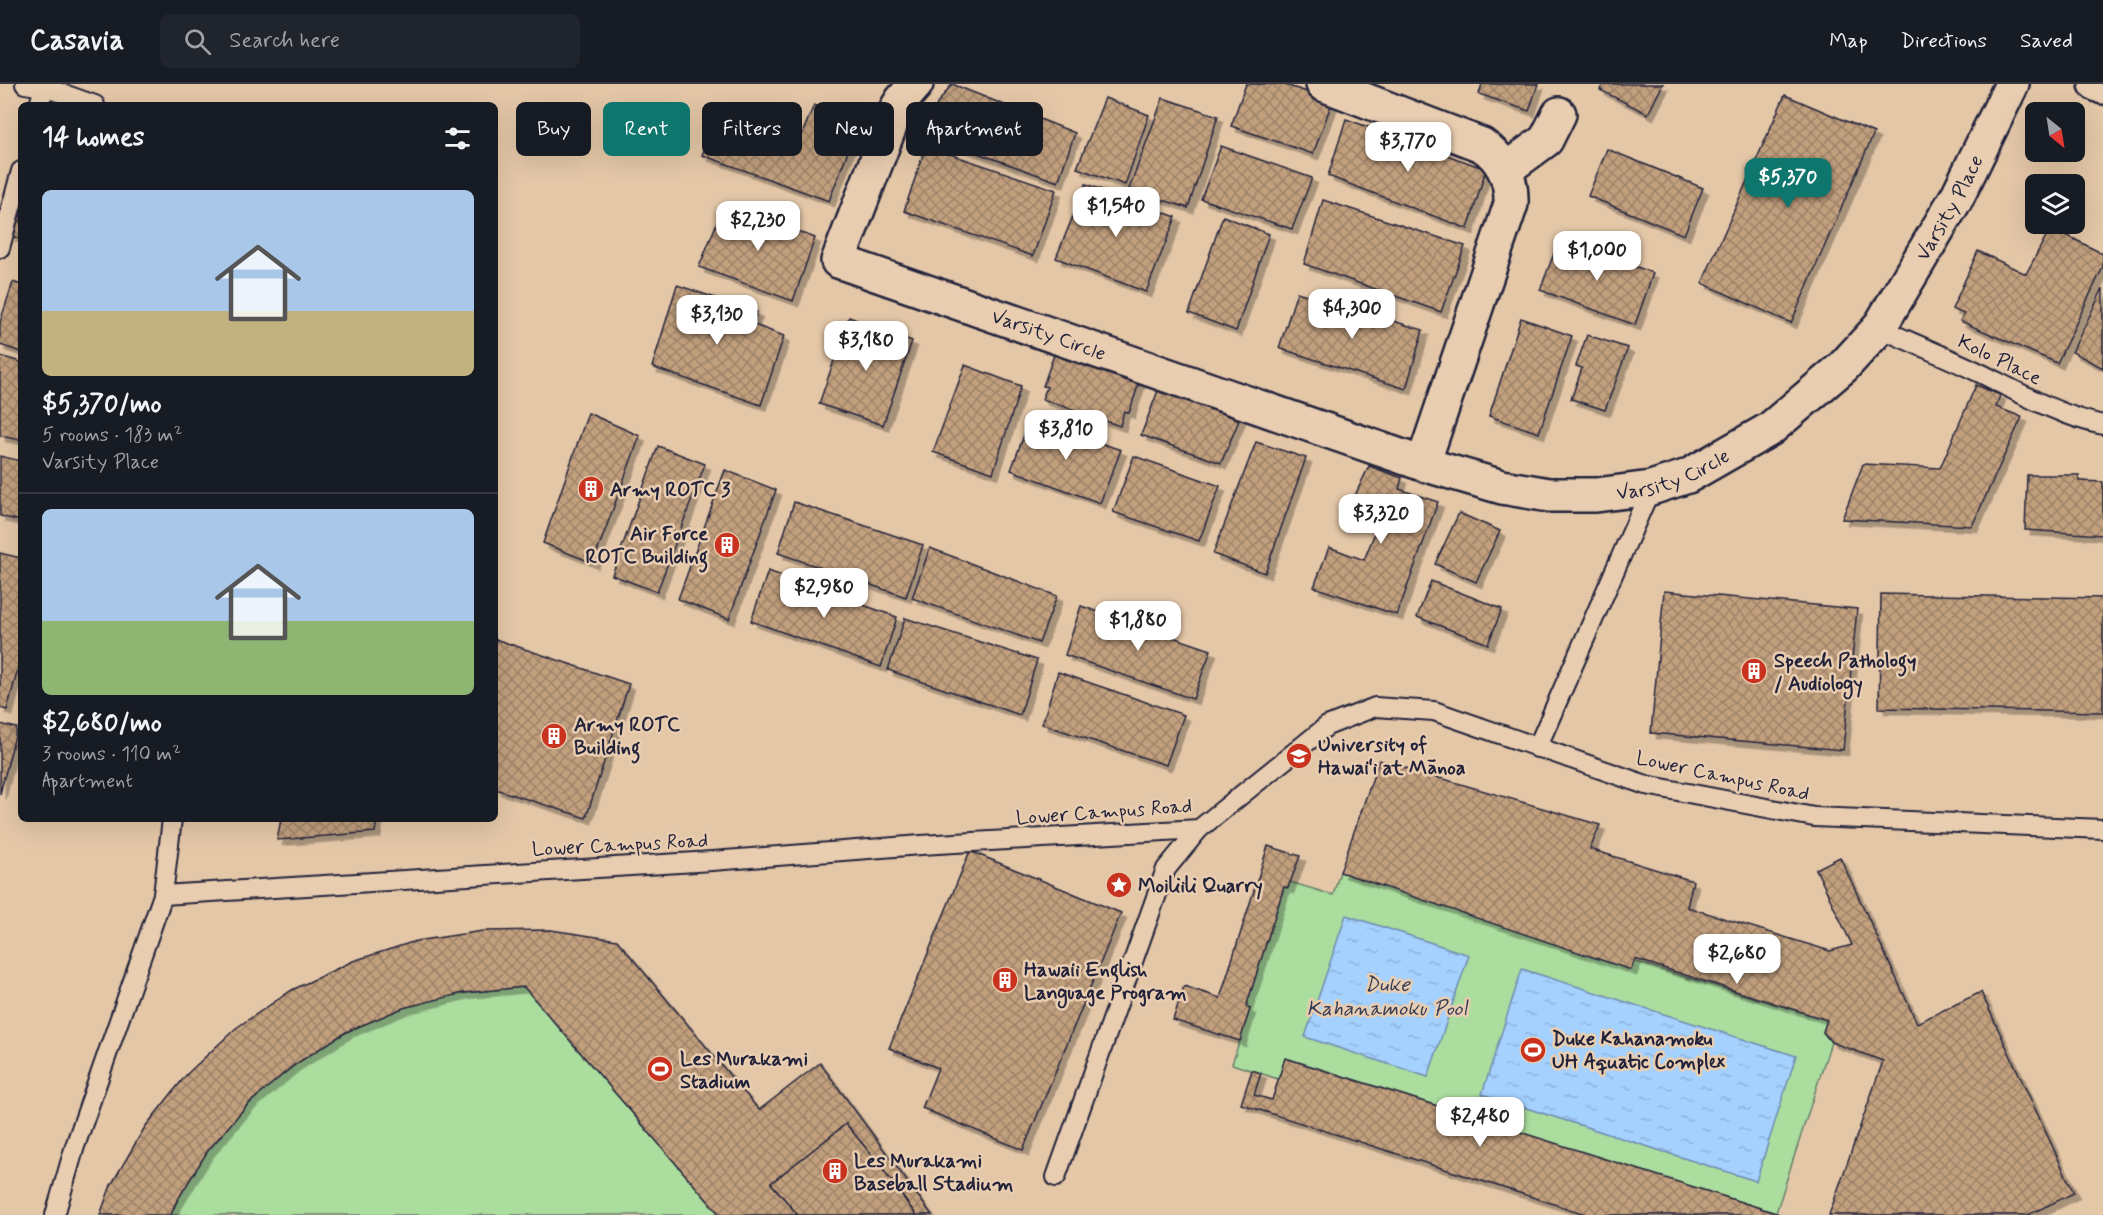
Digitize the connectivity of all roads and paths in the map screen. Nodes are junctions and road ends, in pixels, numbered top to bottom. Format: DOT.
graph roads {
  1 [pos="25,84"];
  2 [pos="1323,84"];
  3 [pos="2012,84"];
  4 [pos="2096,84"];
  5 [pos="2103,87"];
  6 [pos="900,89"];
  7 [pos="42,92"];
  8 [pos="83,102"];
  9 [pos="1559,114"];
  10 [pos="1505,170"];
  11 [pos="18,182"];
  12 [pos="0,248"];
  13 [pos="1880,328"];
  14 [pos="2103,425"];
  15 [pos="1423,464"];
  16 [pos="1651,488"];
  17 [pos="1537,748"];
  18 [pos="172,822"];
  19 [pos="1199,829"];
  20 [pos="2103,829"];
  21 [pos="163,895"];
  22 [pos="1056,1178"];
  23 [pos="55,1215"];
  1 -- 7 [label="lane"];
  2 -- 10 [label="main road"];
  3 -- 13 [label="main road, Varsity Place"];
  4 -- 5 [label="main road"];
  6 -- 15 [label="main road, Varsity Circle"];
  7 -- 8 [label="lane"];
  9 -- 10 [label="main road"];
  10 -- 15 [label="main road"];
  11 -- 12 [label="lane"];
  13 -- 14 [label="lane, Kolo Place"];
  13 -- 16 [label="main road, Varsity Circle"];
  15 -- 16 [label="main road, Varsity Circle"];
  16 -- 17 [label="lane"];
  17 -- 19 [label="lane, Lower Campus Road"];
  17 -- 20 [label="lane, Lower Campus Road"];
  18 -- 21 [label="lane"];
  19 -- 21 [label="lane, Lower Campus Road"];
  19 -- 22 [label="lane"];
  21 -- 23 [label="lane"];
}
